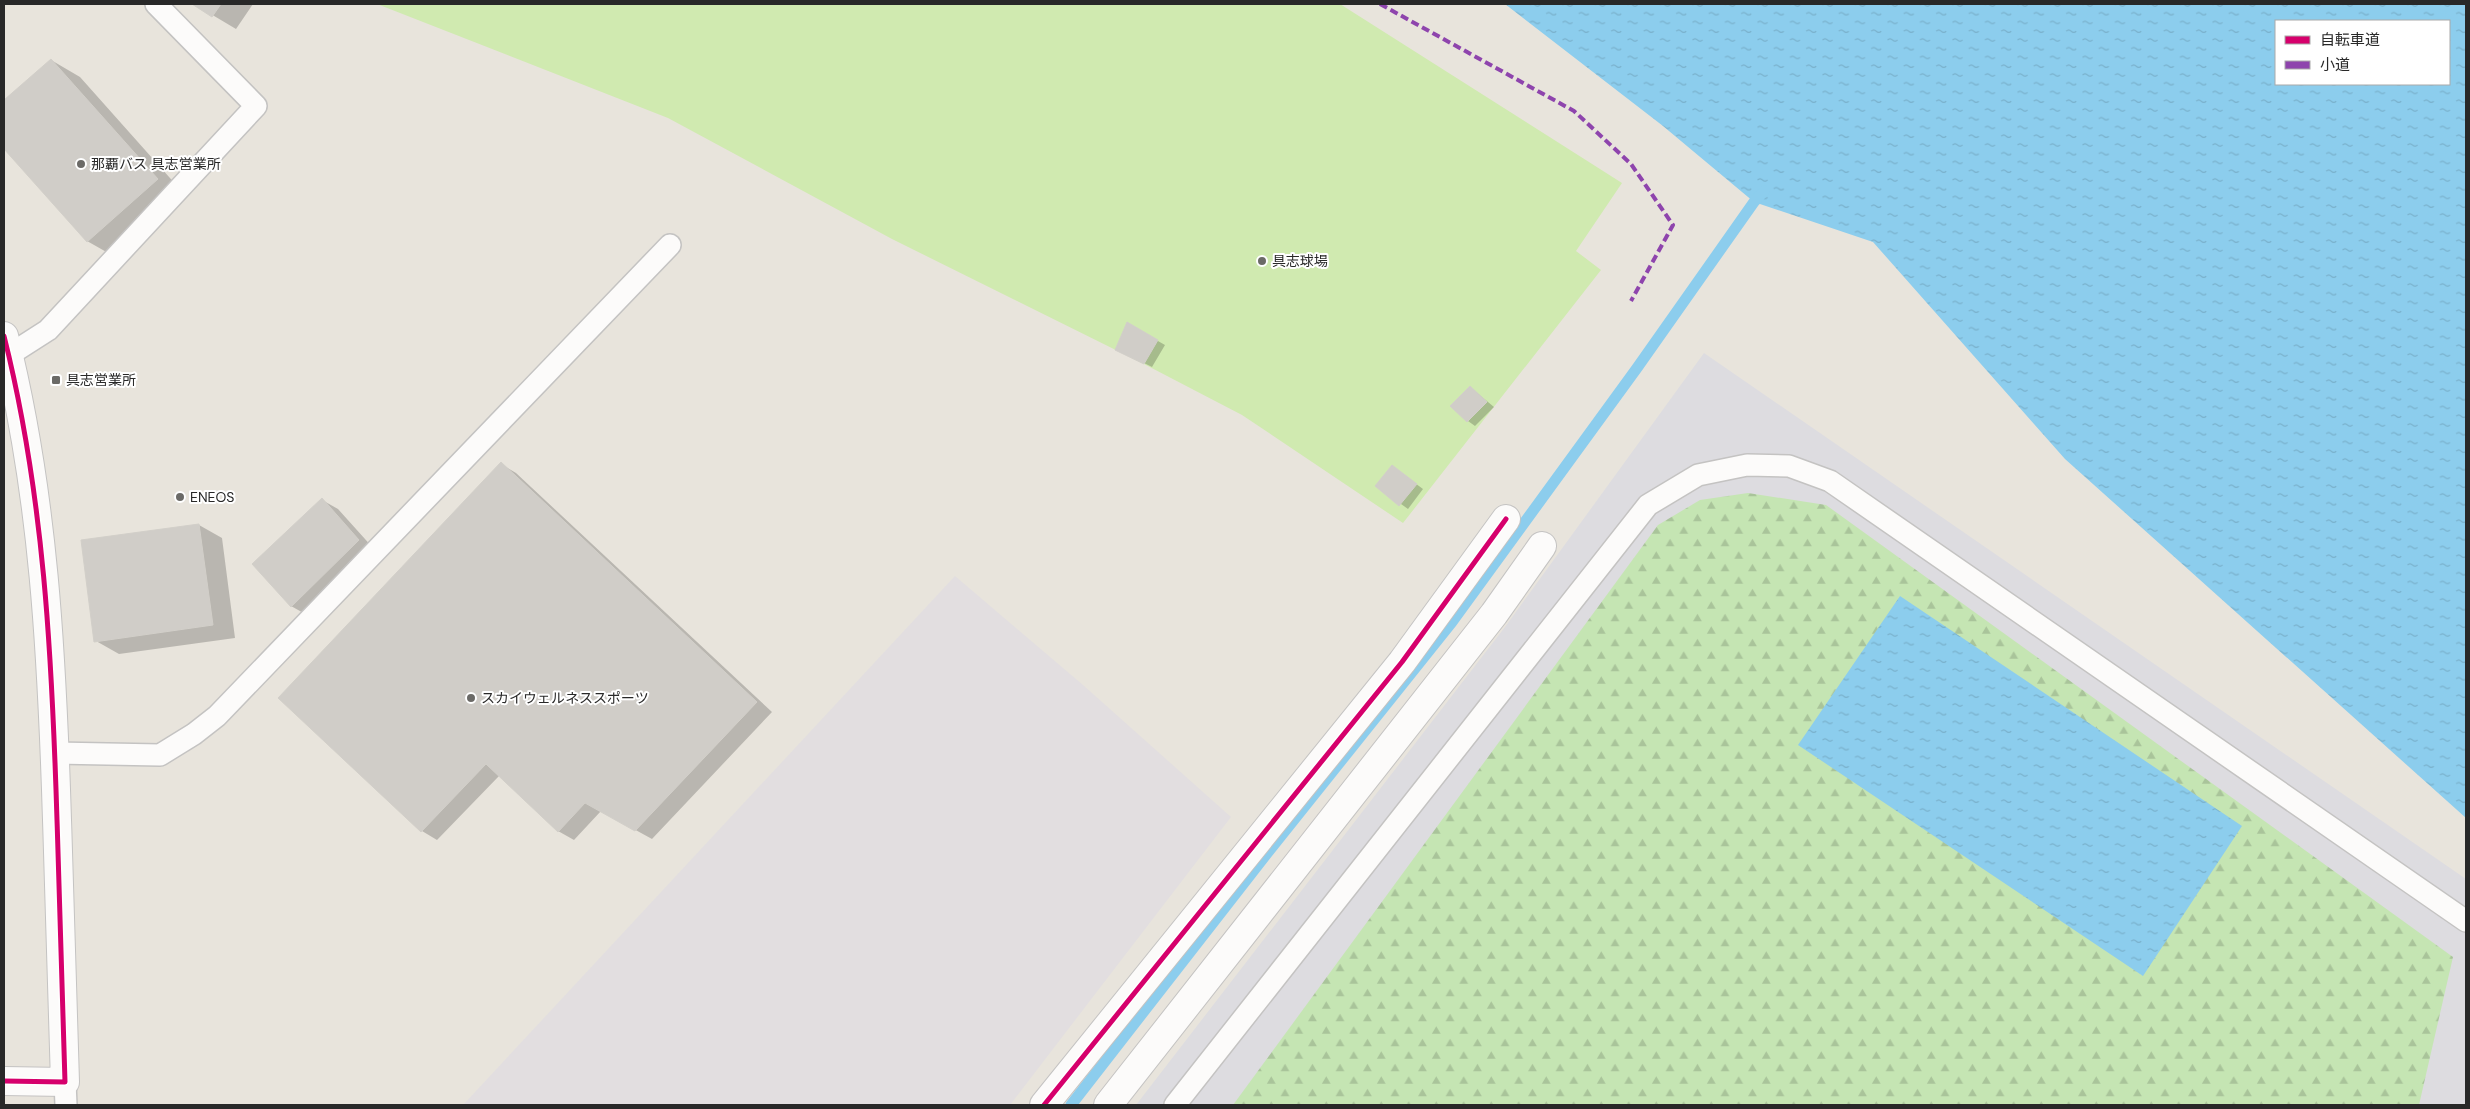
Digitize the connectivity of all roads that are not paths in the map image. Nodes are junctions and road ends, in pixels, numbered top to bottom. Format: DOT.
graph roads {
  1 [pos="156,4"];
  2 [pos="670,245"];
  3 [pos="6,345"];
  4 [pos="1506,519"];
  5 [pos="1542,546"];
  6 [pos="55,753"];
  7 [pos="2466,921"];
  8 [pos="4,1081"];
  9 [pos="66,1093"];
  10 [pos="1044,1105"];
  11 [pos="1108,1105"];
  12 [pos="1175,1105"];
  1 -- 3 [label="lane"];
  2 -- 6 [label="lane"];
  3 -- 6 [label="street"];
  4 -- 10 [label="street"];
  5 -- 11 [label="street"];
  6 -- 9 [label="street"];
  7 -- 12 [label="lane"];
  8 -- 9 [label="street"];
}
